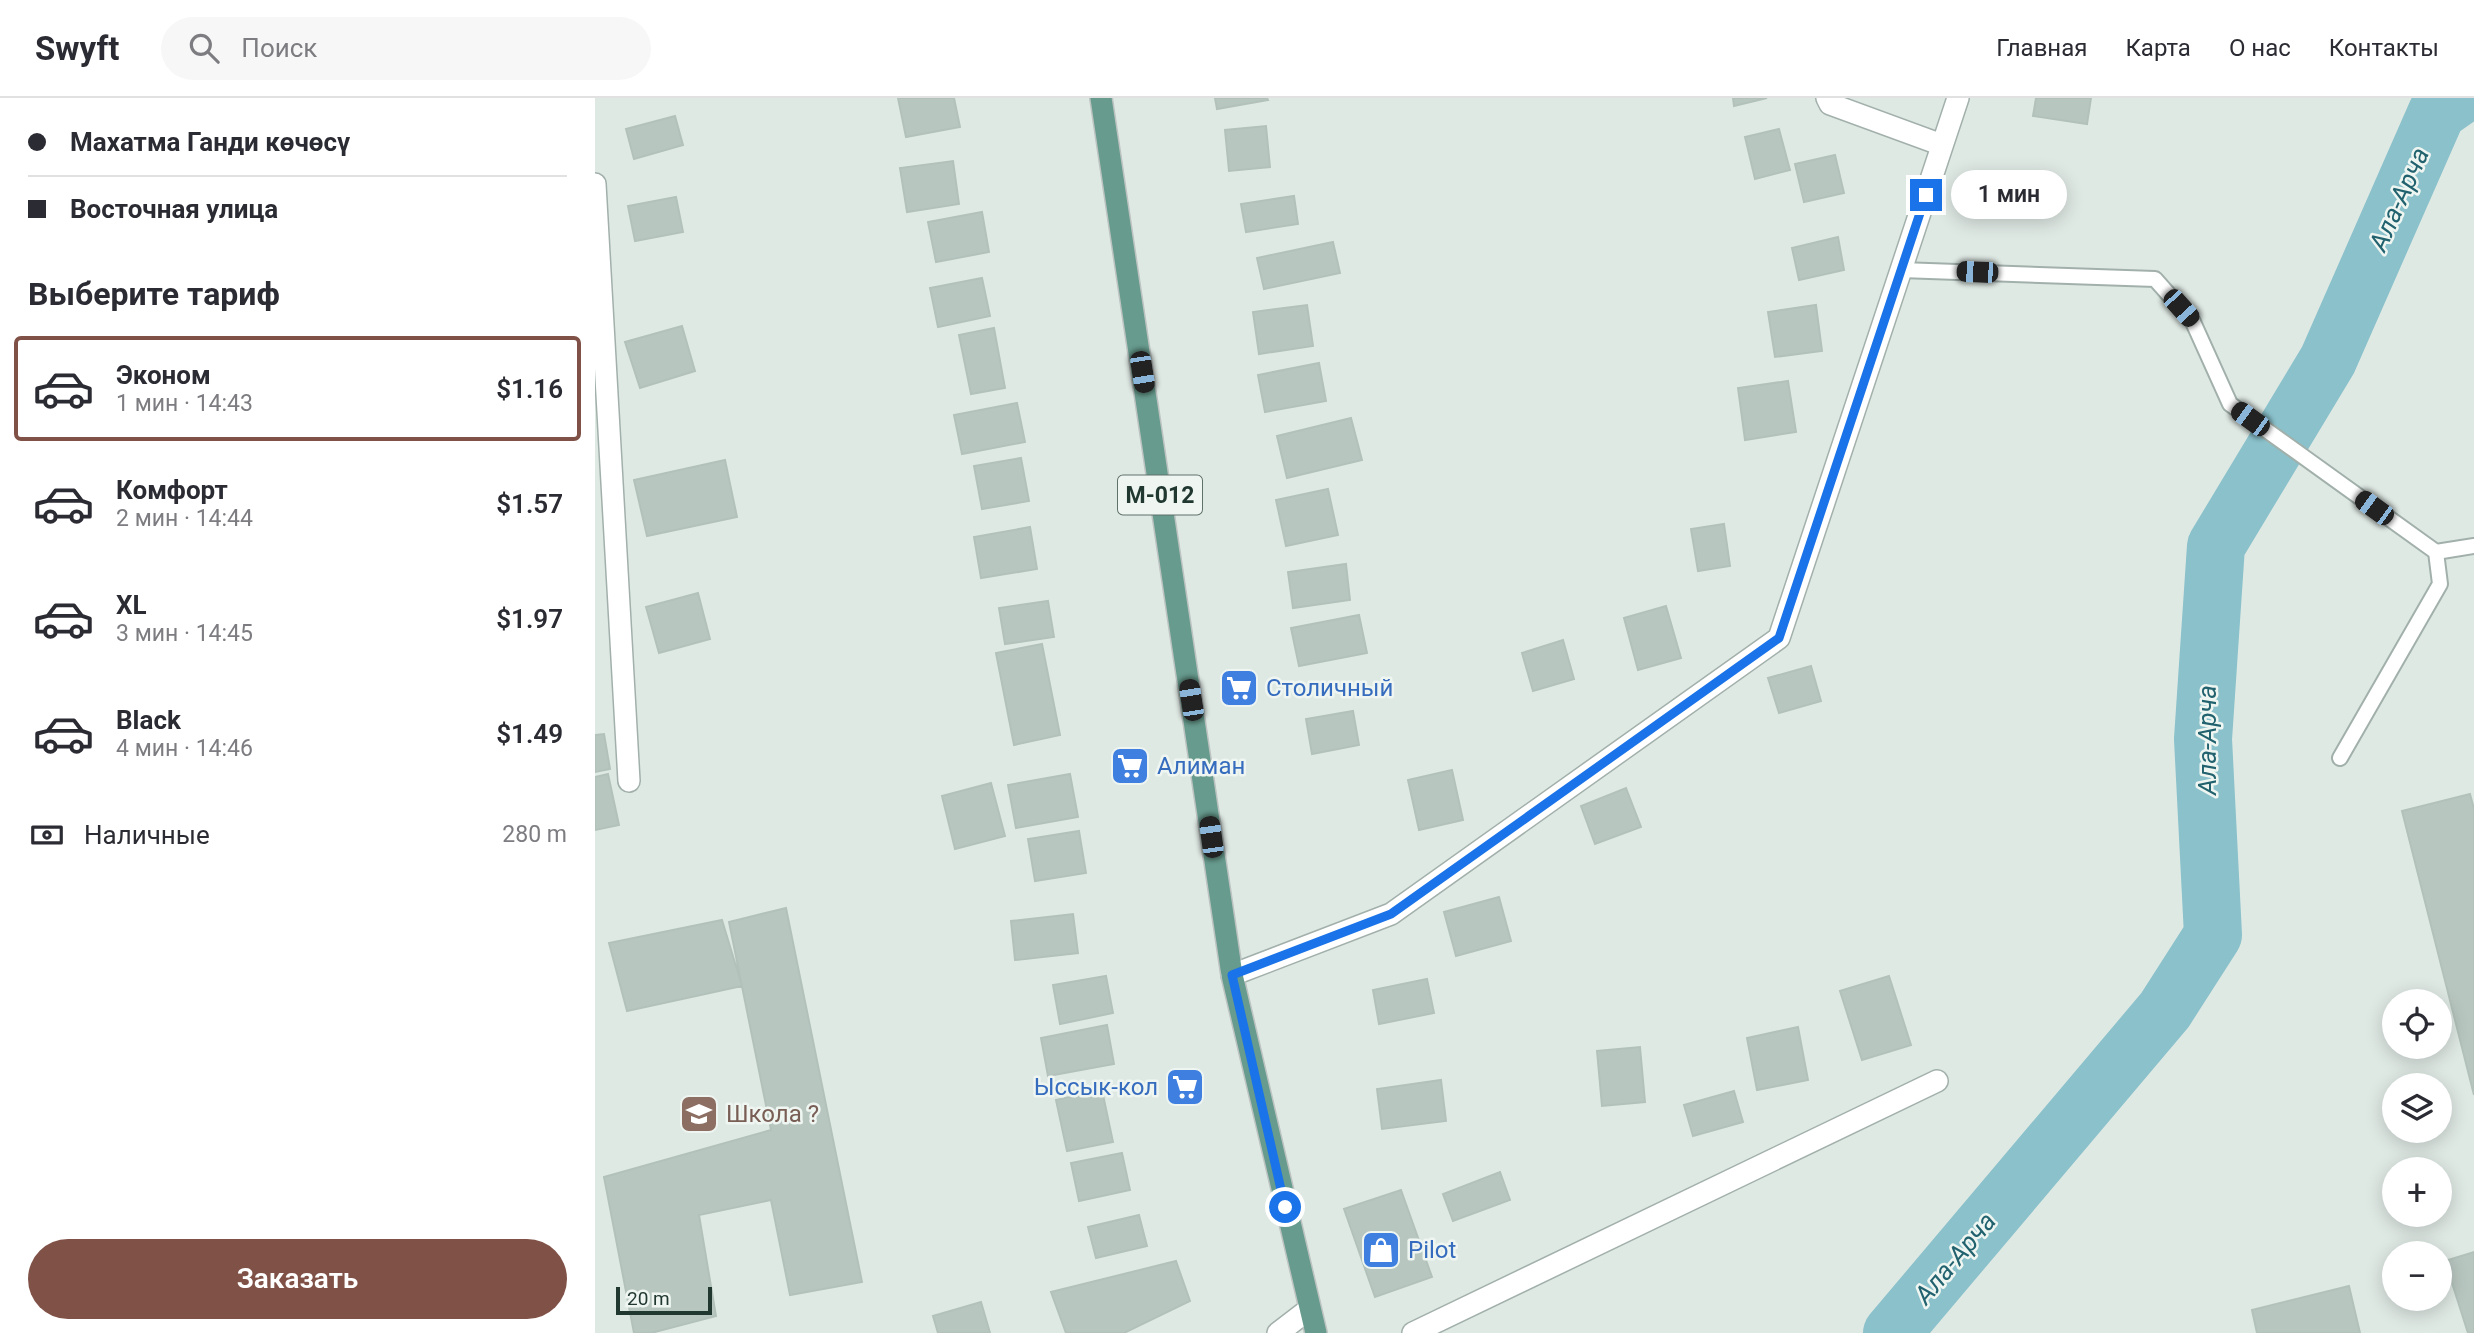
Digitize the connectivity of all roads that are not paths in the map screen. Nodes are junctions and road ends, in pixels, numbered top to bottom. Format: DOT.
graph roads {
  1 [pos="1101,98"];
  2 [pos="1828,98"];
  3 [pos="1958,98"];
  4 [pos="1942,145"];
  5 [pos="595,184"];
  6 [pos="597,265"];
  7 [pos="1901,270"];
  8 [pos="2474,546"];
  9 [pos="2436,552"];
  10 [pos="2340,758"];
  11 [pos="629,781"];
  12 [pos="1232,975"];
  13 [pos="1937,1081"];
  14 [pos="1308,1310"];
  15 [pos="1278,1333"];
  16 [pos="1316,1333"];
  17 [pos="1413,1333"];
  1 -- 12 [label="main road, М-012"];
  2 -- 4 [label="street"];
  3 -- 4 [label="street"];
  4 -- 7 [label="street"];
  5 -- 6 [label="street"];
  6 -- 11 [label="street"];
  7 -- 9 [label="lane"];
  7 -- 12 [label="street"];
  8 -- 9 [label="lane"];
  9 -- 10 [label="lane"];
  12 -- 14 [label="main road, М-012"];
  13 -- 17 [label="street"];
  14 -- 15 [label="street"];
  14 -- 16 [label="main road, М-012"];
}
